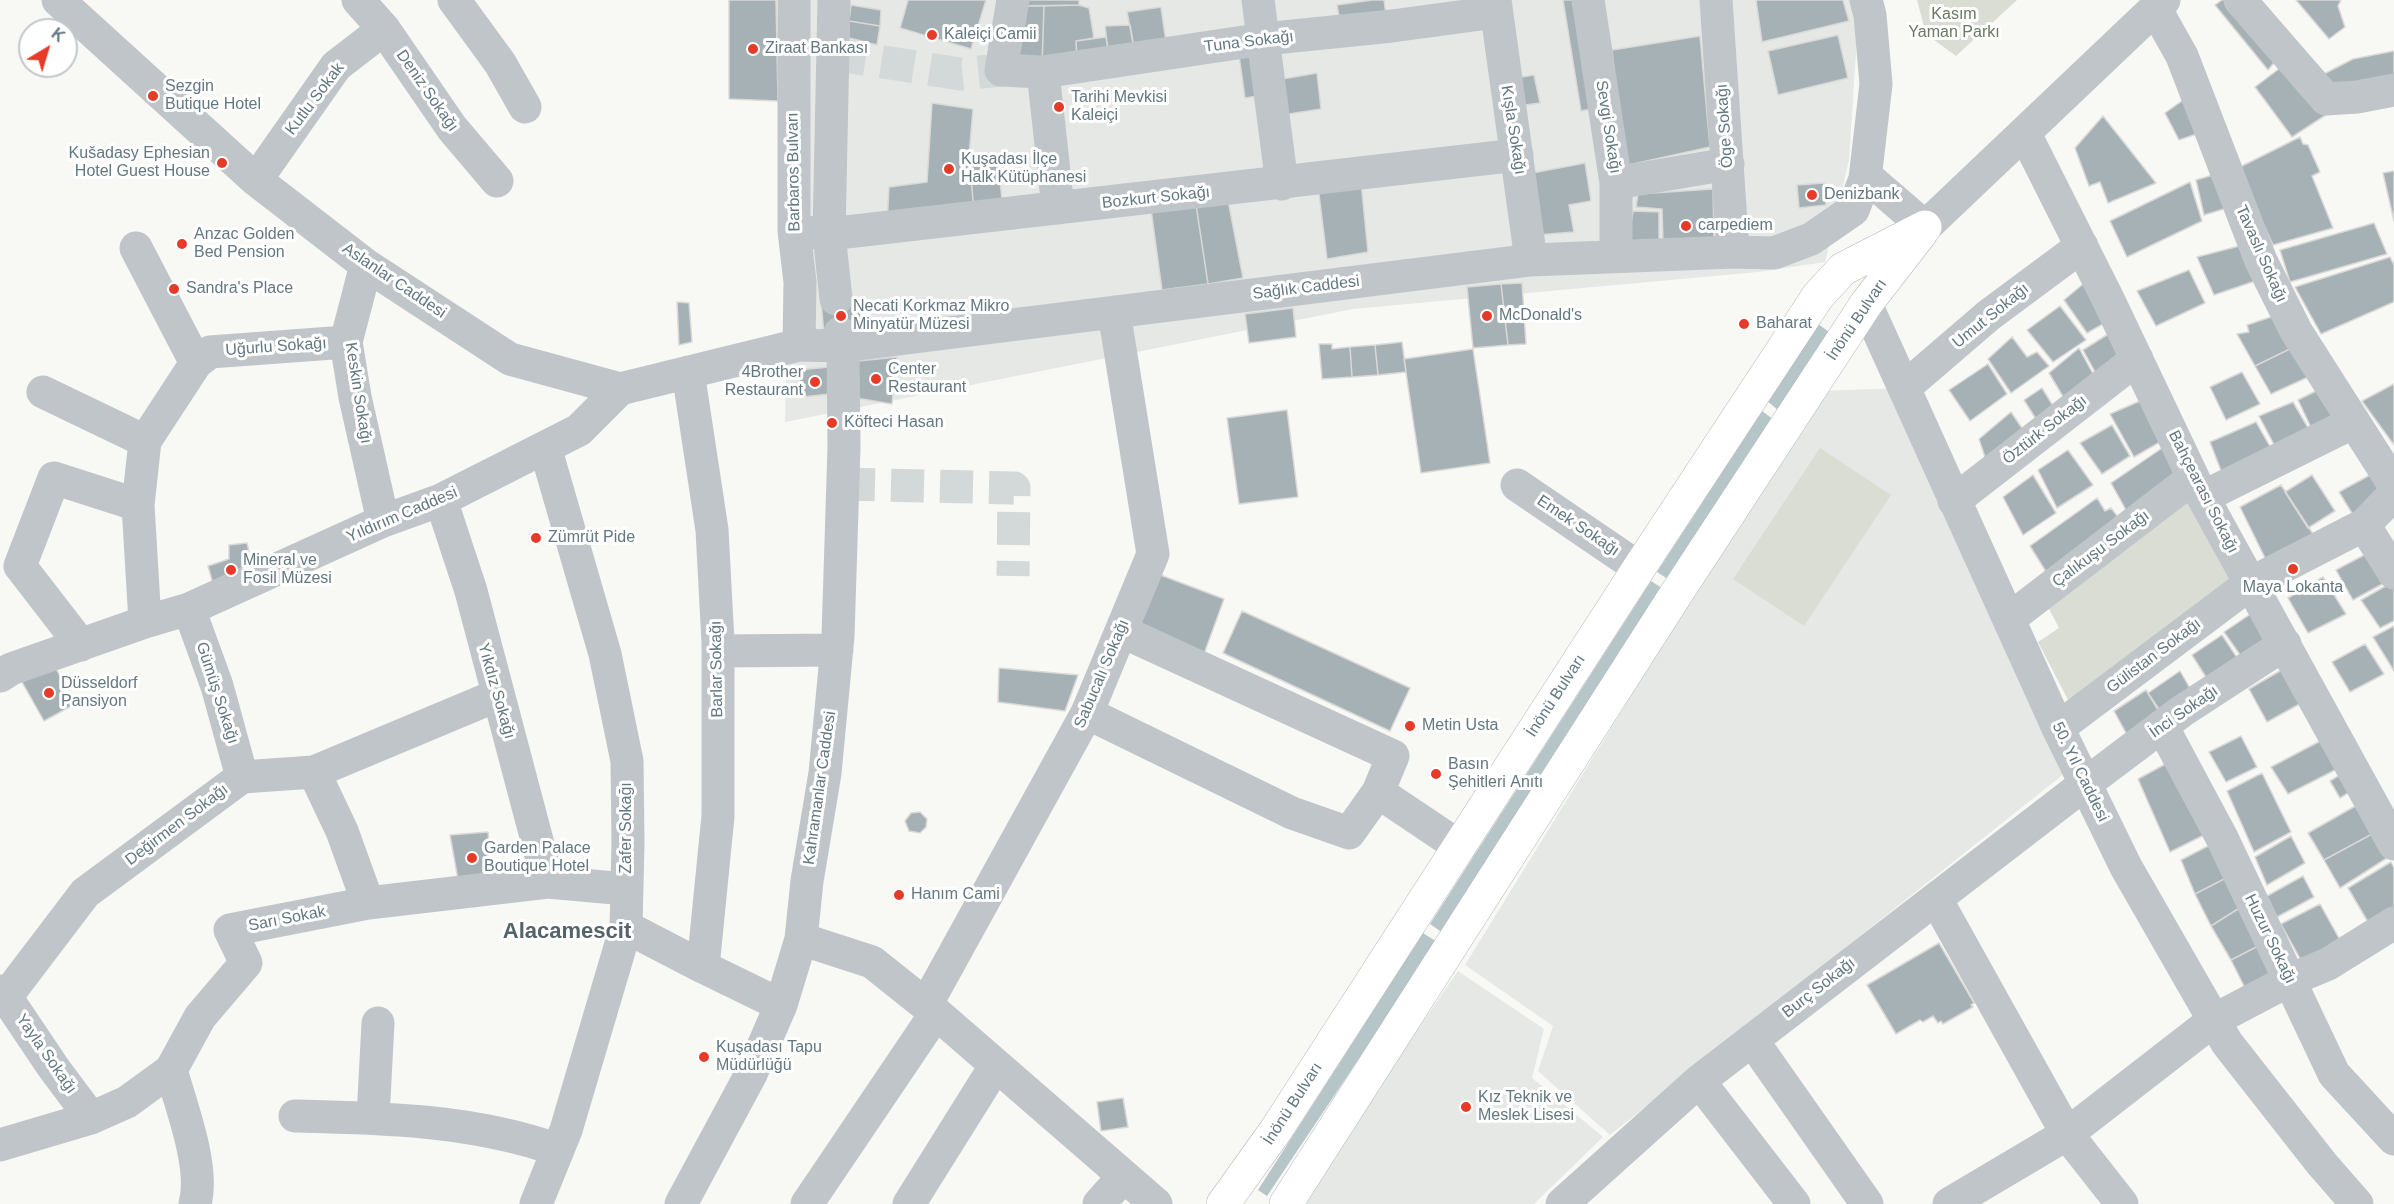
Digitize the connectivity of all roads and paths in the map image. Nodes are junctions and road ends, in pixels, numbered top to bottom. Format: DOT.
graph roads {
  1 [pos="58,0"];
  2 [pos="358,0"];
  3 [pos="454,0"];
  4 [pos="794,0"];
  5 [pos="834,0"];
  6 [pos="1013,0"];
  7 [pos="1258,0"];
  8 [pos="1588,0"];
  9 [pos="1716,0"];
  10 [pos="1866,0"];
  11 [pos="2240,0"];
  12 [pos="2159,4"];
  13 [pos="1496,6"];
  14 [pos="1390,13"];
  15 [pos="384,29"];
  16 [pos="1264,39"];
  17 [pos="1043,72"];
  18 [pos="2394,90"];
  19 [pos="525,106"];
  20 [pos="2025,134"];
  21 [pos="1517,155"];
  22 [pos="1728,164"];
  23 [pos="1866,176"];
  24 [pos="256,180"];
  25 [pos="497,181"];
  26 [pos="1617,183"];
  27 [pos="1282,184"];
  28 [pos="1058,208"];
  29 [pos="1925,227"];
  30 [pos="794,231"];
  31 [pos="829,234"];
  32 [pos="2082,246"];
  33 [pos="136,248"];
  34 [pos="1733,252"];
  35 [pos="1616,256"];
  36 [pos="1531,260"];
  37 [pos="366,265"];
  38 [pos="836,299"];
  39 [pos="1866,304"];
  40 [pos="1114,312"];
  41 [pos="842,340"];
  42 [pos="346,342"];
  43 [pos="799,345"];
  44 [pos="2137,359"];
  45 [pos="196,363"];
  46 [pos="688,372"];
  47 [pos="1904,388"];
  48 [pos="620,389"];
  49 [pos="43,392"];
  50 [pos="2354,422"];
  51 [pos="145,441"];
  52 [pos="545,447"];
  53 [pos="1517,484"];
  54 [pos="2394,486"];
  55 [pos="2198,487"];
  56 [pos="441,500"];
  57 [pos="1954,501"];
  58 [pos="138,505"];
  59 [pos="384,521"];
  60 [pos="2364,525"];
  61 [pos="1639,568"];
  62 [pos="2394,573"];
  63 [pos="2250,582"];
  64 [pos="189,609"];
  65 [pos="2008,619"];
  66 [pos="145,622"];
  67 [pos="1121,631"];
  68 [pos="2285,644"];
  69 [pos="81,645"];
  70 [pos="837,650"];
  71 [pos="718,651"];
  72 [pos="0,676"];
  73 [pos="498,695"];
  74 [pos="1088,713"];
  75 [pos="2162,726"];
  76 [pos="2058,728"];
  77 [pos="314,772"];
  78 [pos="242,777"];
  79 [pos="2085,784"];
  80 [pos="1378,792"];
  81 [pos="2394,844"];
  82 [pos="1460,847"];
  83 [pos="548,882"];
  84 [pos="626,889"];
  85 [pos="1936,899"];
  86 [pos="368,903"];
  87 [pos="2394,923"];
  88 [pos="626,927"];
  89 [pos="801,939"];
  90 [pos="703,967"];
  91 [pos="2290,980"];
  92 [pos="3,994"];
  93 [pos="781,1005"];
  94 [pos="931,1009"];
  95 [pos="2214,1020"];
  96 [pos="378,1023"];
  97 [pos="1752,1040"];
  98 [pos="996,1065"];
  99 [pos="171,1070"];
  100 [pos="1699,1081"];
  101 [pos="295,1116"];
  102 [pos="91,1118"];
  103 [pos="373,1118"];
  104 [pos="2067,1134"];
  105 [pos="2394,1139"];
  106 [pos="0,1144"];
  107 [pos="558,1150"];
  108 [pos="1249,1169"];
  109 [pos="1124,1176"];
  110 [pos="195,1204"];
  111 [pos="536,1204"];
  112 [pos="681,1204"];
  113 [pos="807,1204"];
  114 [pos="909,1204"];
  115 [pos="1099,1204"];
  116 [pos="1156,1204"];
  117 [pos="1223,1204"];
  118 [pos="1237,1204"];
  119 [pos="1286,1204"];
  120 [pos="1562,1204"];
  121 [pos="1794,1204"];
  122 [pos="1867,1204"];
  123 [pos="1949,1204"];
  124 [pos="2122,1204"];
  125 [pos="2357,1204"];
  1 -- 24 [label="street, Aslanlar Caddesi"];
  2 -- 15 [label="street, Deniz Sokağı"];
  3 -- 19 [label="street"];
  4 -- 30 [label="street, Barbaros Bulvarı"];
  5 -- 31 [label="street, Barbaros Bulvarı"];
  6 -- 17 [label="street, Tuna Sokağı"];
  7 -- 16 [label="street"];
  8 -- 26 [label="street, Sevgi Sokağı"];
  9 -- 22 [label="street, Öge Sokağı"];
  10 -- 23 [label="street, Sağlık Caddesi"];
  11 -- 18 [label="street"];
  12 -- 20 [label="street, İnönü Bulvarı"];
  12 -- 50 [label="street, Tavaslı Sokağı"];
  13 -- 14 [label="street, Tuna Sokağı"];
  13 -- 21 [label="street, Kışla Sokağı"];
  14 -- 16 [label="street, Tuna Sokağı"];
  15 -- 24 [label="street, Kutlu Sokak"];
  15 -- 25 [label="street, Deniz Sokağı"];
  16 -- 17 [label="street, Tuna Sokağı"];
  16 -- 27 [label="street"];
  17 -- 28 [label="street"];
  20 -- 29 [label="street, İnönü Bulvarı"];
  20 -- 32 [label="street, Bahçearası Sokağı"];
  21 -- 27 [label="street, Bozkurt Sokağı"];
  21 -- 36 [label="street, Kışla Sokağı"];
  22 -- 26 [label="street"];
  22 -- 34 [label="street, Öge Sokağı"];
  23 -- 29 [label="street"];
  23 -- 34 [label="street, Sağlık Caddesi"];
  24 -- 37 [label="street, Aslanlar Caddesi"];
  26 -- 35 [label="street, Sevgi Sokağı"];
  27 -- 28 [label="street, Bozkurt Sokağı"];
  28 -- 31 [label="street, Bozkurt Sokağı"];
  29 -- 39 [label="main road, İnönü Bulvarı"];
  29 -- 61 [label="main road, İnönü Bulvarı"];
  30 -- 31 [label="street, Bozkurt Sokağı"];
  30 -- 43 [label="street, Barbaros Bulvarı"];
  31 -- 38 [label="street, Barbaros Bulvarı"];
  32 -- 44 [label="street, Bahçearası Sokağı"];
  32 -- 47 [label="street, Umut Sokağı"];
  33 -- 45 [label="street"];
  34 -- 35 [label="street, Sağlık Caddesi"];
  35 -- 36 [label="street, Sağlık Caddesi"];
  36 -- 40 [label="street, Sağlık Caddesi"];
  37 -- 42 [label="street, Keskin Sokağı"];
  37 -- 48 [label="street, Aslanlar Caddesi"];
  39 -- 47 [label="street, 50. Yıl Caddesi"];
  39 -- 119 [label="main road, İnönü Bulvarı"];
  40 -- 41 [label="street, Sağlık Caddesi"];
  40 -- 67 [label="street, Sabucalı Sokağı"];
  41 -- 43 [label="street, Sağlık Caddesi"];
  41 -- 70 [label="street, Kahramanlar Caddesi"];
  42 -- 45 [label="street, Uğurlu Sokağı"];
  42 -- 59 [label="street, Keskin Sokağı"];
  43 -- 46 [label="street, Aslanlar Caddesi"];
  44 -- 55 [label="street, Bahçearası Sokağı"];
  44 -- 57 [label="street, Öztürk Sokağı"];
  45 -- 51 [label="street"];
  46 -- 48 [label="street, Aslanlar Caddesi"];
  46 -- 71 [label="street, Barlar Sokağı"];
  47 -- 57 [label="street, 50. Yıl Caddesi"];
  48 -- 52 [label="street, Yıldırım Caddesi"];
  49 -- 51 [label="street"];
  50 -- 54 [label="street, Tavaslı Sokağı"];
  50 -- 55 [label="street, Çalıkuşu Sokağı"];
  51 -- 58 [label="street"];
  52 -- 56 [label="street, Yıldırım Caddesi"];
  52 -- 84 [label="street, Zafer Sokağı"];
  53 -- 61 [label="street, Emek Sokağı"];
  54 -- 60 [label="street, Tavaslı Sokağı"];
  55 -- 63 [label="street, Bahçearası Sokağı"];
  55 -- 65 [label="street, Çalıkuşu Sokağı"];
  56 -- 59 [label="street, Yıldırım Caddesi"];
  56 -- 73 [label="street, Yıkdız Sokağı"];
  57 -- 65 [label="street, 50. Yıl Caddesi"];
  58 -- 66 [label="street"];
  58 -- 69 [label="street"];
  59 -- 64 [label="street, Yıldırım Caddesi"];
  60 -- 62 [label="street"];
  60 -- 63 [label="street, Tavaslı Sokağı"];
  61 -- 82 [label="main road, İnönü Bulvarı"];
  63 -- 68 [label="street, Bahçearası Sokağı"];
  63 -- 76 [label="street, Gülistan Sokağı"];
  64 -- 66 [label="street, Yıldırım Caddesi"];
  64 -- 78 [label="street, Gümüş Sokağı"];
  65 -- 76 [label="street, 50. Yıl Caddesi"];
  66 -- 69 [label="street, Yıldırım Caddesi"];
  67 -- 74 [label="street, Sabucalı Sokağı"];
  67 -- 80 [label="street"];
  68 -- 75 [label="street, İnci Sokağı"];
  68 -- 81 [label="street, Bahçearası Sokağı"];
  69 -- 72 [label="street, Yıldırım Caddesi"];
  70 -- 71 [label="street"];
  70 -- 89 [label="street, Kahramanlar Caddesi"];
  71 -- 90 [label="street, Barlar Sokağı"];
  73 -- 77 [label="street, Değirmen Sokağı"];
  73 -- 83 [label="street, Yıkdız Sokağı"];
  74 -- 80 [label="street"];
  74 -- 94 [label="street, Sabucalı Sokağı"];
  75 -- 79 [label="street, İnci Sokağı"];
  75 -- 91 [label="street, Huzur Sokağı"];
  76 -- 79 [label="street, 50. Yıl Caddesi"];
  77 -- 78 [label="street, Değirmen Sokağı"];
  77 -- 86 [label="street"];
  78 -- 92 [label="street, Değirmen Sokağı"];
  79 -- 85 [label="street, Burç Sokağı"];
  79 -- 95 [label="street, 50. Yıl Caddesi"];
  80 -- 82 [label="street"];
  82 -- 108 [label="main road, İnönü Bulvarı"];
  83 -- 84 [label="street, Sarı Sokak"];
  83 -- 86 [label="street, Sarı Sokak"];
  84 -- 88 [label="street, Zafer Sokağı"];
  85 -- 97 [label="street, Burç Sokağı"];
  85 -- 104 [label="street"];
  86 -- 99 [label="street, Sarı Sokak"];
  87 -- 91 [label="street"];
  88 -- 90 [label="street"];
  88 -- 107 [label="street, Zafer Sokağı"];
  89 -- 93 [label="street, Kahramanlar Caddesi"];
  89 -- 94 [label="street"];
  90 -- 93 [label="street"];
  91 -- 95 [label="street"];
  91 -- 105 [label="street, Huzur Sokağı"];
  92 -- 102 [label="street, Yayla Sokağı"];
  93 -- 112 [label="street, Kahramanlar Caddesi"];
  94 -- 98 [label="street"];
  94 -- 113 [label="street, Sabucalı Sokağı"];
  95 -- 104 [label="street"];
  95 -- 125 [label="street, 50. Yıl Caddesi"];
  96 -- 103 [label="street"];
  97 -- 100 [label="street, Burç Sokağı"];
  97 -- 122 [label="street"];
  98 -- 109 [label="street"];
  98 -- 114 [label="street"];
  99 -- 102 [label="street, Sarı Sokak"];
  99 -- 110 [label="street"];
  100 -- 120 [label="street, Burç Sokağı"];
  100 -- 121 [label="street"];
  101 -- 103 [label="street"];
  102 -- 106 [label="street, Sarı Sokak"];
  103 -- 107 [label="street"];
  104 -- 123 [label="street"];
  104 -- 124 [label="street"];
  107 -- 111 [label="street, Zafer Sokağı"];
  108 -- 117 [label="main road, İnönü Bulvarı"];
  108 -- 118 [label="main road"];
  109 -- 115 [label="street"];
  109 -- 116 [label="street"];
}
